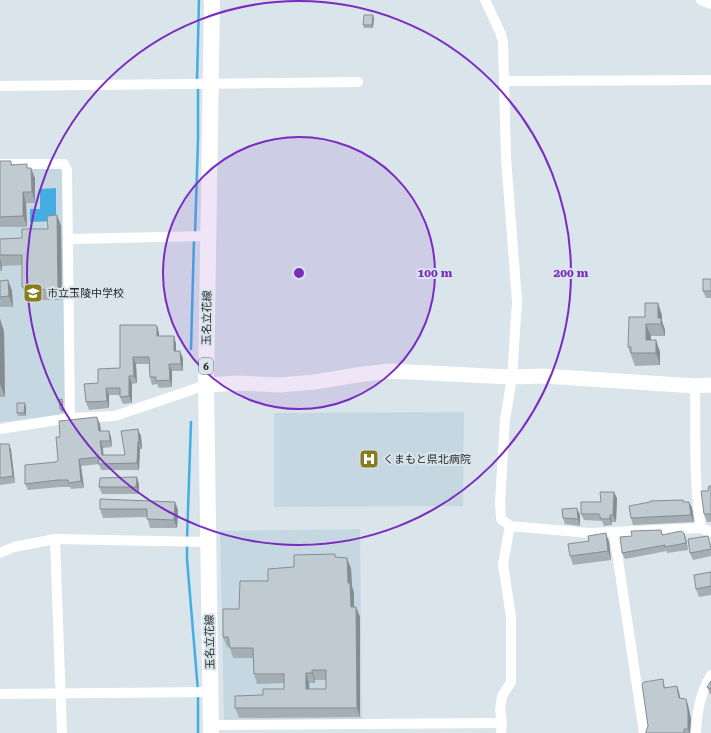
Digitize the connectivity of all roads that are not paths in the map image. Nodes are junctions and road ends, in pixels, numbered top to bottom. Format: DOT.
graph roads {
  1 [pos="212,0"];
  2 [pos="485,0"];
  3 [pos="701,0"];
  4 [pos="711,4"];
  5 [pos="711,80"];
  6 [pos="505,81"];
  7 [pos="358,82"];
  8 [pos="210,85"];
  9 [pos="0,86"];
  10 [pos="0,164"];
  11 [pos="203,236"];
  12 [pos="69,239"];
  13 [pos="512,378"];
  14 [pos="206,385"];
  15 [pos="711,385"];
  16 [pos="695,386"];
  17 [pos="70,418"];
  18 [pos="0,429"];
  19 [pos="510,526"];
  20 [pos="706,530"];
  21 [pos="614,533"];
  22 [pos="55,539"];
  23 [pos="209,542"];
  24 [pos="0,553"];
  25 [pos="711,675"];
  26 [pos="210,692"];
  27 [pos="0,694"];
  28 [pos="62,694"];
  29 [pos="363,728"];
  30 [pos="502,728"];
  31 [pos="211,729"];
  32 [pos="62,733"];
  33 [pos="644,733"];
  34 [pos="696,733"];
  1 -- 8 [label="main road, 玉名立花線 / 6"];
  2 -- 6 [label="street"];
  3 -- 4 [label="street"];
  5 -- 6 [label="street"];
  6 -- 13 [label="street"];
  7 -- 8 [label="street"];
  8 -- 9 [label="street"];
  8 -- 11 [label="main road, 玉名立花線 / 6"];
  10 -- 12 [label="street"];
  11 -- 12 [label="street"];
  11 -- 14 [label="main road, 玉名立花線 / 6"];
  12 -- 17 [label="street"];
  13 -- 14 [label="street"];
  13 -- 16 [label="street"];
  13 -- 19 [label="street"];
  14 -- 17 [label="street"];
  14 -- 23 [label="main road, 玉名立花線 / 6"];
  15 -- 16 [label="street"];
  16 -- 20 [label="street"];
  17 -- 18 [label="street"];
  19 -- 21 [label="street"];
  19 -- 30 [label="street"];
  20 -- 21 [label="street"];
  21 -- 33 [label="street"];
  22 -- 23 [label="street"];
  22 -- 24 [label="street"];
  22 -- 28 [label="street"];
  23 -- 26 [label="main road, 玉名立花線 / 6"];
  25 -- 34 [label="street"];
  26 -- 28 [label="street"];
  26 -- 31 [label="main road, 玉名立花線 / 6"];
  27 -- 28 [label="street"];
  28 -- 32 [label="street"];
  29 -- 30 [label="street"];
  29 -- 31 [label="street"];
}
